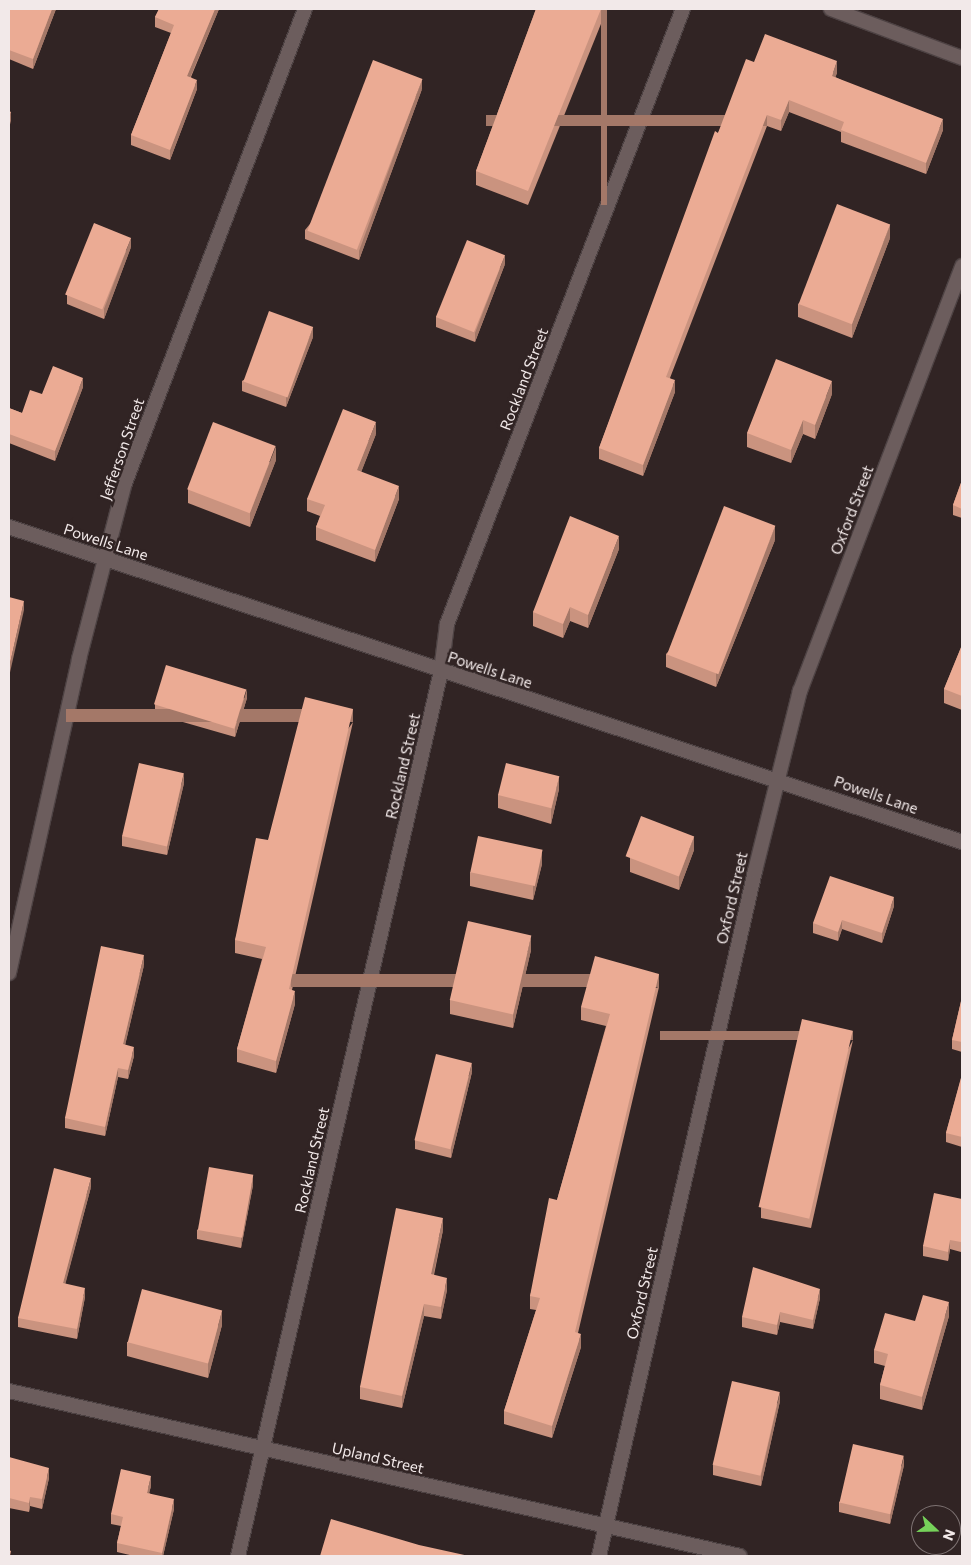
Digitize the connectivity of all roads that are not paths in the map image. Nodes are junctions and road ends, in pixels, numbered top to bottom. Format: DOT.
graph roads {
  1 [pos="305,9"];
  2 [pos="683,9"];
  3 [pos="831,9"];
  4 [pos="962,58"];
  5 [pos="962,266"];
  6 [pos="9,527"];
  7 [pos="106,559"];
  8 [pos="441,671"];
  9 [pos="778,779"];
  10 [pos="962,842"];
  11 [pos="9,973"];
  12 [pos="9,1391"];
  13 [pos="262,1448"];
  14 [pos="606,1526"];
  15 [pos="238,1556"];
  16 [pos="599,1556"];
  17 [pos="740,1556"];
  1 -- 7 [label="street, Jefferson Street"];
  2 -- 8 [label="street, Rockland Street"];
  3 -- 4 [label="street"];
  5 -- 9 [label="street, Oxford Street"];
  6 -- 7 [label="street, Powells Lane"];
  7 -- 8 [label="street, Powells Lane"];
  7 -- 11 [label="street, Jefferson Street"];
  8 -- 9 [label="street, Powells Lane"];
  8 -- 13 [label="street, Rockland Street"];
  9 -- 10 [label="street, Powells Lane"];
  9 -- 14 [label="street, Oxford Street"];
  12 -- 13 [label="street, Upland Street"];
  13 -- 14 [label="street, Upland Street"];
  13 -- 15 [label="street, Rockland Street"];
  14 -- 16 [label="street, Oxford Street"];
  14 -- 17 [label="street, Upland Street"];
}
